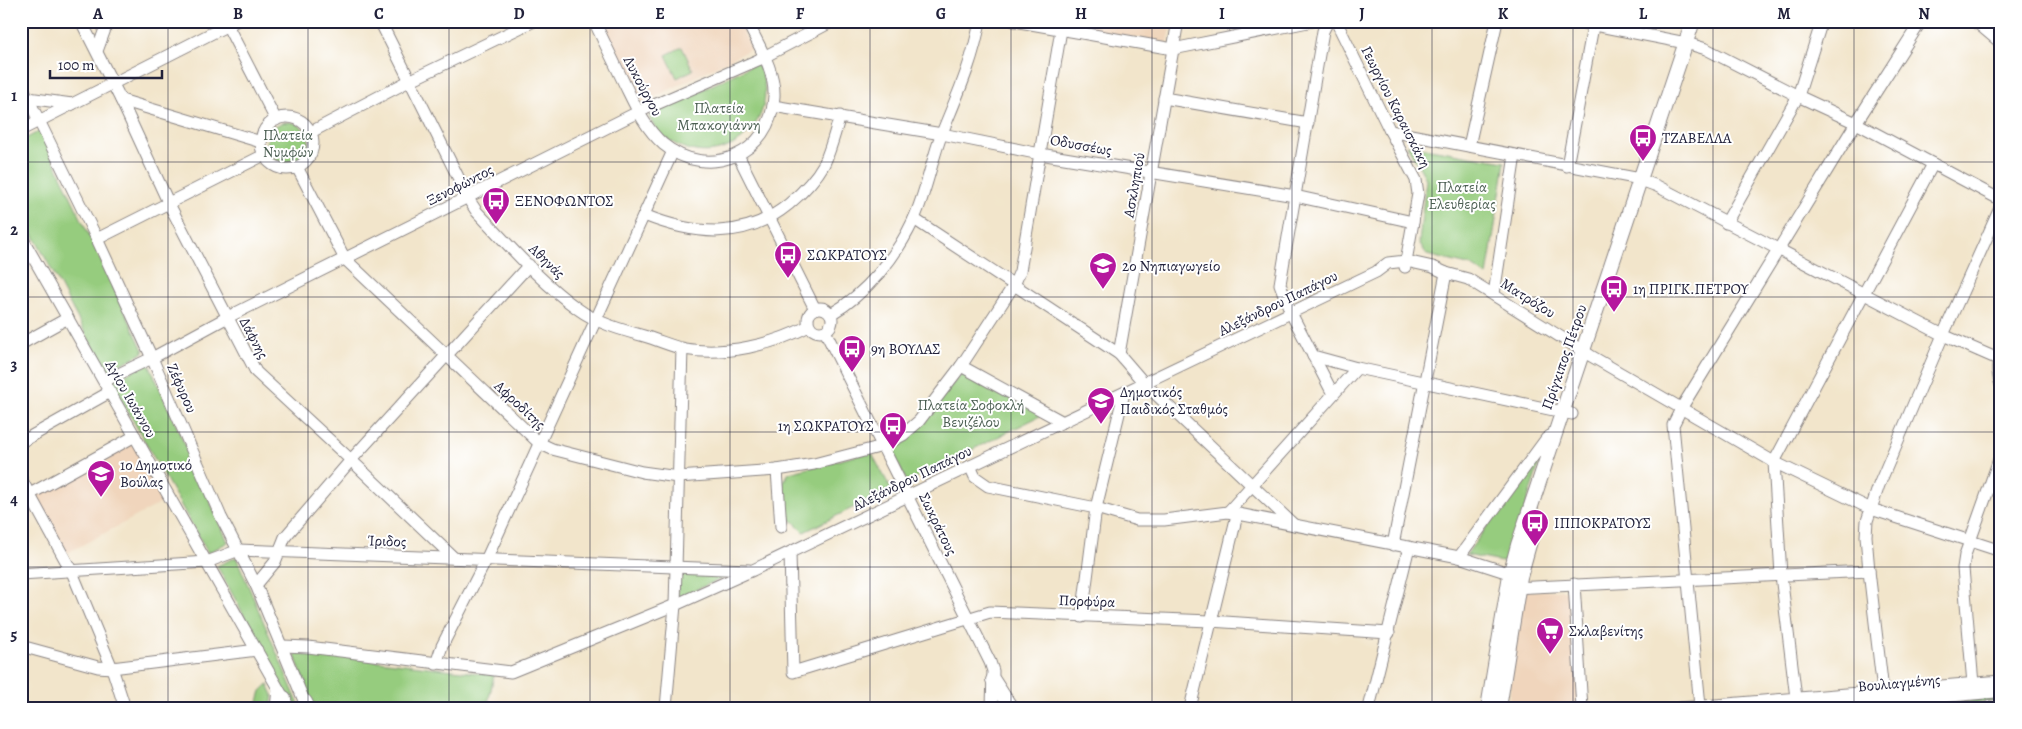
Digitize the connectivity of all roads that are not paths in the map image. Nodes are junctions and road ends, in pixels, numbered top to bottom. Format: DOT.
graph roads {
  1 [pos="81,21"];
  2 [pos="108,21"];
  3 [pos="380,21"];
  4 [pos="534,21"];
  5 [pos="594,21"];
  6 [pos="747,21"];
  7 [pos="833,21"];
  8 [pos="980,21"];
  9 [pos="1014,21"];
  10 [pos="1178,21"];
  11 [pos="1313,21"];
  12 [pos="1328,21"];
  13 [pos="1336,21"];
  14 [pos="1496,21"];
  15 [pos="1574,21"];
  16 [pos="1693,21"];
  17 [pos="1703,21"];
  18 [pos="1822,21"];
  19 [pos="1921,21"];
  20 [pos="1975,21"];
  21 [pos="229,23"];
  22 [pos="1593,23"];
  23 [pos="1061,30"];
  24 [pos="2001,43"];
  25 [pos="1691,45"];
  26 [pos="1173,49"];
  27 [pos="97,51"];
  28 [pos="764,57"];
  29 [pos="408,81"];
  30 [pos="21,84"];
  31 [pos="112,84"];
  32 [pos="1798,96"];
  33 [pos="28,98"];
  34 [pos="1164,98"];
  35 [pos="121,100"];
  36 [pos="72,104"];
  37 [pos="773,106"];
  38 [pos="638,112"];
  39 [pos="840,116"];
  40 [pos="39,120"];
  41 [pos="276,120"];
  42 [pos="1856,123"];
  43 [pos="1308,124"];
  44 [pos="21,130"];
  45 [pos="1390,131"];
  46 [pos="311,132"];
  47 [pos="942,134"];
  48 [pos="261,142"];
  49 [pos="1469,146"];
  50 [pos="673,151"];
  51 [pos="1040,154"];
  52 [pos="264,155"];
  53 [pos="738,155"];
  54 [pos="1514,155"];
  55 [pos="1933,164"];
  56 [pos="1567,166"];
  57 [pos="297,167"];
  58 [pos="1151,172"];
  59 [pos="1645,182"];
  60 [pos="1295,196"];
  61 [pos="468,198"];
  62 [pos="2001,200"];
  63 [pos="168,202"];
  64 [pos="2001,206"];
  65 [pos="644,215"];
  66 [pos="769,218"];
  67 [pos="914,219"];
  68 [pos="1414,222"];
  69 [pos="1726,223"];
  70 [pos="1411,236"];
  71 [pos="22,239"];
  72 [pos="97,239"];
  73 [pos="1778,250"];
  74 [pos="345,259"];
  75 [pos="1405,264"];
  76 [pos="1428,265"];
  77 [pos="529,266"];
  78 [pos="1446,273"];
  79 [pos="1014,285"];
  80 [pos="1864,293"];
  81 [pos="1494,294"];
  82 [pos="814,309"];
  83 [pos="1291,313"];
  84 [pos="831,314"];
  85 [pos="68,318"];
  86 [pos="226,318"];
  87 [pos="596,319"];
  88 [pos="809,326"];
  89 [pos="825,331"];
  90 [pos="1943,335"];
  91 [pos="21,344"];
  92 [pos="682,348"];
  93 [pos="1587,353"];
  94 [pos="1119,354"];
  95 [pos="1313,356"];
  96 [pos="1999,356"];
  97 [pos="447,357"];
  98 [pos="152,358"];
  99 [pos="961,366"];
  100 [pos="1357,368"];
  101 [pos="104,380"];
  102 [pos="1425,381"];
  103 [pos="1144,383"];
  104 [pos="2001,385"];
  105 [pos="110,392"];
  106 [pos="1124,393"];
  107 [pos="1333,394"];
  108 [pos="1682,407"];
  109 [pos="1568,413"];
  110 [pos="1063,422"];
  111 [pos="135,436"];
  112 [pos="1554,436"];
  113 [pos="21,442"];
  114 [pos="539,443"];
  115 [pos="883,446"];
  116 [pos="2001,454"];
  117 [pos="351,460"];
  118 [pos="1774,462"];
  119 [pos="970,466"];
  120 [pos="777,470"];
  121 [pos="678,477"];
  122 [pos="21,479"];
  123 [pos="1251,486"];
  124 [pos="908,496"];
  125 [pos="25,497"];
  126 [pos="1096,508"];
  127 [pos="1871,509"];
  128 [pos="1232,513"];
  129 [pos="1294,526"];
  130 [pos="781,527"];
  131 [pos="1969,541"];
  132 [pos="1393,544"];
  133 [pos="1409,547"];
  134 [pos="239,550"];
  135 [pos="279,551"];
  136 [pos="2001,551"];
  137 [pos="790,553"];
  138 [pos="1459,557"];
  139 [pos="454,558"];
  140 [pos="486,560"];
  141 [pos="207,562"];
  142 [pos="676,567"];
  143 [pos="753,570"];
  144 [pos="1869,570"];
  145 [pos="72,572"];
  146 [pos="21,574"];
  147 [pos="1781,575"];
  148 [pos="1687,579"];
  149 [pos="1514,582"];
  150 [pos="1574,584"];
  151 [pos="256,585"];
  152 [pos="675,605"];
  153 [pos="1082,616"];
  154 [pos="968,618"];
  155 [pos="1210,621"];
  156 [pos="1389,633"];
  157 [pos="21,646"];
  158 [pos="283,646"];
  159 [pos="257,650"];
  160 [pos="436,664"];
  161 [pos="112,668"];
  162 [pos="993,680"];
  163 [pos="2001,681"];
  164 [pos="1974,684"];
  165 [pos="2001,690"];
  166 [pos="1883,691"];
  167 [pos="282,702"];
  168 [pos="1798,703"];
  169 [pos="1191,704"];
  170 [pos="307,706"];
  171 [pos="1700,706"];
  172 [pos="2001,707"];
  173 [pos="125,708"];
  174 [pos="666,708"];
  175 [pos="992,708"];
  176 [pos="1011,708"];
  177 [pos="1369,708"];
  178 [pos="1488,708"];
  179 [pos="1499,708"];
  180 [pos="1582,708"];
  181 [pos="1680,708"];
  182 [pos="1990,708"];
  1 -- 27 [label="street"];
  2 -- 27 [label="street"];
  3 -- 29 [label="street, Αθηνάς"];
  4 -- 29 [label="street"];
  5 -- 38 [label="street, Λυκούργου"];
  6 -- 28 [label="street"];
  7 -- 28 [label="street, Ξενοφώντος"];
  8 -- 47 [label="street"];
  9 -- 23 [label="street"];
  10 -- 26 [label="street, Ασκληπιού"];
  11 -- 26 [label="street"];
  12 -- 43 [label="street"];
  13 -- 45 [label="street, Γεωργίου Καραισκάκη"];
  14 -- 49 [label="street"];
  15 -- 22 [label="street"];
  16 -- 25 [label="main road, Πρίγκιπος Πέτρου"];
  17 -- 25 [label="main road, Πρίγκιπος Πέτρου"];
  18 -- 32 [label="street"];
  19 -- 42 [label="street"];
  20 -- 24 [label="street"];
  21 -- 31 [label="street"];
  21 -- 41 [label="street"];
  22 -- 25 [label="street"];
  22 -- 56 [label="street"];
  23 -- 26 [label="street"];
  23 -- 51 [label="street, Αφροδίτης"];
  25 -- 32 [label="street"];
  25 -- 59 [label="main road, Πρίγκιπος Πέτρου"];
  26 -- 34 [label="street, Ασκληπιού"];
  27 -- 31 [label="street"];
  28 -- 37 [label="street"];
  28 -- 38 [label="street, Ξενοφώντος"];
  29 -- 46 [label="street"];
  29 -- 61 [label="street, Αθηνάς"];
  30 -- 33 [label="street, Ζέφυρου"];
  31 -- 35 [label="street, Δάφνης"];
  31 -- 36 [label="street"];
  32 -- 42 [label="street"];
  32 -- 69 [label="street"];
  33 -- 36 [label="street"];
  33 -- 40 [label="street, Ζέφυρου"];
  34 -- 43 [label="street"];
  34 -- 58 [label="street, Ασκληπιού"];
  35 -- 48 [label="street"];
  35 -- 63 [label="street, Δάφνης"];
  36 -- 40 [label="street"];
  37 -- 39 [label="street, Οδυσσέως"];
  37 -- 53 [label="street"];
  38 -- 50 [label="street, Λυκούργου"];
  38 -- 61 [label="street, Ξενοφώντος"];
  39 -- 47 [label="street, Οδυσσέως"];
  39 -- 66 [label="street"];
  40 -- 44 [label="street"];
  40 -- 72 [label="street, Ζέφυρου"];
  41 -- 46 [label="street"];
  41 -- 48 [label="street"];
  42 -- 55 [label="street"];
  42 -- 73 [label="street"];
  43 -- 60 [label="street"];
  45 -- 49 [label="street"];
  45 -- 68 [label="street, Γεωργίου Καραισκάκη"];
  46 -- 57 [label="street"];
  47 -- 51 [label="street, Οδυσσέως"];
  47 -- 67 [label="street"];
  48 -- 52 [label="street"];
  49 -- 54 [label="street"];
  50 -- 53 [label="street, Λυκούργου"];
  50 -- 65 [label="street"];
  51 -- 58 [label="street, Οδυσσέως"];
  51 -- 79 [label="street, Αφροδίτης"];
  52 -- 57 [label="street"];
  52 -- 63 [label="street"];
  53 -- 66 [label="street"];
  54 -- 56 [label="street"];
  54 -- 81 [label="street"];
  55 -- 62 [label="street"];
  55 -- 80 [label="street"];
  56 -- 59 [label="street"];
  57 -- 74 [label="street, Αφροδίτης"];
  58 -- 60 [label="street, Οδυσσέως"];
  58 -- 94 [label="street, Ασκληπιού"];
  59 -- 69 [label="street"];
  59 -- 93 [label="main road, Πρίγκιπος Πέτρου"];
  60 -- 68 [label="street, Οδυσσέως"];
  60 -- 83 [label="street"];
  61 -- 74 [label="street, Ξενοφώντος"];
  61 -- 77 [label="street, Αθηνάς"];
  63 -- 72 [label="street"];
  63 -- 86 [label="street, Δάφνης"];
  64 -- 90 [label="street"];
  65 -- 66 [label="street"];
  65 -- 87 [label="street"];
  66 -- 82 [label="street"];
  67 -- 79 [label="street"];
  67 -- 84 [label="street"];
  68 -- 70 [label="street, Γεωργίου Καραισκάκη"];
  69 -- 73 [label="street"];
  70 -- 75 [label="street, Γεωργίου Καραισκάκη"];
  70 -- 76 [label="street"];
  71 -- 85 [label="street, Αγίου Ιωάννου"];
  72 -- 98 [label="street, Ζέφυρου"];
  73 -- 80 [label="street"];
  73 -- 108 [label="street"];
  74 -- 86 [label="street, Ξενοφώντος"];
  74 -- 97 [label="street, Αφροδίτης"];
  75 -- 76 [label="street, Ματρόζου"];
  75 -- 78 [label="street, Ματρόζου"];
  75 -- 83 [label="street, Αλεξάνδρου Παπάγου"];
  76 -- 78 [label="street, Ματρόζου"];
  77 -- 87 [label="street, Αθηνάς"];
  77 -- 97 [label="street"];
  78 -- 81 [label="street, Ματρόζου"];
  78 -- 102 [label="street"];
  79 -- 94 [label="street"];
  79 -- 99 [label="street, Αφροδίτης"];
  80 -- 90 [label="street"];
  80 -- 118 [label="street"];
  81 -- 93 [label="street, Ματρόζου"];
  82 -- 84 [label="street"];
  82 -- 88 [label="street"];
  83 -- 95 [label="street"];
  83 -- 103 [label="street, Αλεξάνδρου Παπάγου"];
  84 -- 89 [label="street"];
  85 -- 91 [label="street"];
  85 -- 101 [label="street, Αγίου Ιωάννου"];
  86 -- 98 [label="street, Ξενοφώντος"];
  86 -- 117 [label="street, Δάφνης"];
  87 -- 92 [label="street, Αθηνάς"];
  87 -- 114 [label="street"];
  88 -- 89 [label="street"];
  88 -- 92 [label="street, Αθηνάς"];
  89 -- 115 [label="street, Σωκράτους"];
  90 -- 96 [label="street"];
  90 -- 127 [label="street"];
  92 -- 121 [label="street"];
  93 -- 108 [label="street, Ματρόζου"];
  93 -- 109 [label="main road, Πρίγκιπος Πέτρου"];
  94 -- 103 [label="street"];
  95 -- 100 [label="street"];
  95 -- 107 [label="street"];
  96 -- 104 [label="street"];
  97 -- 114 [label="street, Αφροδίτης"];
  97 -- 117 [label="street"];
  98 -- 101 [label="street, Ξενοφώντος"];
  98 -- 134 [label="street, Ζέφυρου"];
  99 -- 110 [label="street"];
  99 -- 115 [label="street, Αφροδίτης"];
  100 -- 102 [label="street"];
  100 -- 107 [label="street"];
  101 -- 105 [label="street, Αγίου Ιωάννου"];
  102 -- 109 [label="street"];
  102 -- 132 [label="street"];
  103 -- 106 [label="street, Αλεξάνδρου Παπάγου"];
  103 -- 123 [label="street"];
  105 -- 111 [label="street, Αγίου Ιωάννου"];
  105 -- 113 [label="street"];
  106 -- 110 [label="street, Αλεξάνδρου Παπάγου"];
  106 -- 126 [label="street"];
  107 -- 123 [label="street"];
  108 -- 118 [label="street, Ματρόζου"];
  108 -- 148 [label="street"];
  109 -- 112 [label="main road, Πρίγκιπος Πέτρου"];
  109 -- 149 [label="main road, Πρίγκιπος Πέτρου"];
  110 -- 119 [label="street, Αλεξάνδρου Παπάγου"];
  111 -- 125 [label="street"];
  111 -- 141 [label="street, Αγίου Ιωάννου"];
  112 -- 138 [label="street"];
  112 -- 149 [label="main road, Πρίγκιπος Πέτρου"];
  114 -- 121 [label="street, Αφροδίτης"];
  114 -- 140 [label="street"];
  115 -- 120 [label="street, Αφροδίτης"];
  115 -- 124 [label="street, Σωκράτους"];
  116 -- 131 [label="street"];
  117 -- 135 [label="street"];
  117 -- 139 [label="street, Δάφνης"];
  118 -- 127 [label="street, Ματρόζου"];
  118 -- 147 [label="street"];
  119 -- 124 [label="street, Αλεξάνδρου Παπάγου"];
  119 -- 126 [label="street"];
  120 -- 121 [label="street, Αφροδίτης"];
  120 -- 130 [label="street"];
  121 -- 142 [label="street"];
  122 -- 125 [label="street"];
  123 -- 128 [label="street"];
  123 -- 129 [label="street"];
  124 -- 137 [label="street, Αλεξάνδρου Παπάγου"];
  124 -- 154 [label="street, Σωκράτους"];
  125 -- 145 [label="street"];
  126 -- 128 [label="street"];
  126 -- 153 [label="street"];
  127 -- 131 [label="street, Ματρόζου"];
  127 -- 144 [label="street"];
  128 -- 129 [label="street"];
  128 -- 155 [label="street"];
  129 -- 132 [label="street"];
  131 -- 136 [label="street, Ματρόζου"];
  131 -- 164 [label="street"];
  132 -- 133 [label="street"];
  133 -- 138 [label="street"];
  133 -- 156 [label="street"];
  134 -- 135 [label="street, Ίριδος"];
  134 -- 141 [label="street, Ίριδος"];
  134 -- 151 [label="street, Ζέφυρου"];
  135 -- 139 [label="street, Ίριδος"];
  135 -- 151 [label="street"];
  137 -- 143 [label="street, Αλεξάνδρου Παπάγου"];
  137 -- 154 [label="street, Πορφύρα"];
  138 -- 149 [label="street"];
  139 -- 140 [label="street, Ίριδος"];
  140 -- 142 [label="street, Ίριδος"];
  140 -- 160 [label="street"];
  141 -- 145 [label="street, Ίριδος"];
  141 -- 159 [label="street, Αγίου Ιωάννου"];
  142 -- 143 [label="street, Ίριδος"];
  142 -- 152 [label="street"];
  143 -- 152 [label="street, Αλεξάνδρου Παπάγου"];
  144 -- 147 [label="street"];
  144 -- 166 [label="street"];
  145 -- 146 [label="street, Ίριδος"];
  145 -- 161 [label="street"];
  147 -- 148 [label="street"];
  147 -- 168 [label="street"];
  148 -- 150 [label="street"];
  148 -- 171 [label="street"];
  149 -- 150 [label="street"];
  149 -- 178 [label="main road, Πρίγκιπος Πέτρου"];
  149 -- 179 [label="main road, Πρίγκιπος Πέτρου"];
  150 -- 180 [label="street"];
  151 -- 158 [label="street, Ζέφυρου"];
  152 -- 160 [label="street, Αλεξάνδρου Παπάγου"];
  152 -- 174 [label="street"];
  153 -- 154 [label="street, Πορφύρα"];
  153 -- 155 [label="street, Πορφύρα"];
  154 -- 162 [label="street, Σωκράτους"];
  155 -- 156 [label="street, Πορφύρα"];
  155 -- 169 [label="street"];
  156 -- 177 [label="street"];
  157 -- 161 [label="street"];
  158 -- 160 [label="street"];
  158 -- 170 [label="street, Ζέφυρου"];
  159 -- 161 [label="street"];
  159 -- 167 [label="street, Αγίου Ιωάννου"];
  161 -- 173 [label="street"];
  162 -- 175 [label="street, Σωκράτους"];
  162 -- 176 [label="main road"];
  163 -- 164 [label="street"];
  164 -- 166 [label="street"];
  165 -- 168 [label="main road, Βουλιαγμένης"];
  166 -- 168 [label="street"];
  168 -- 171 [label="street"];
  171 -- 181 [label="street"];
  172 -- 182 [label="main road"];
}
